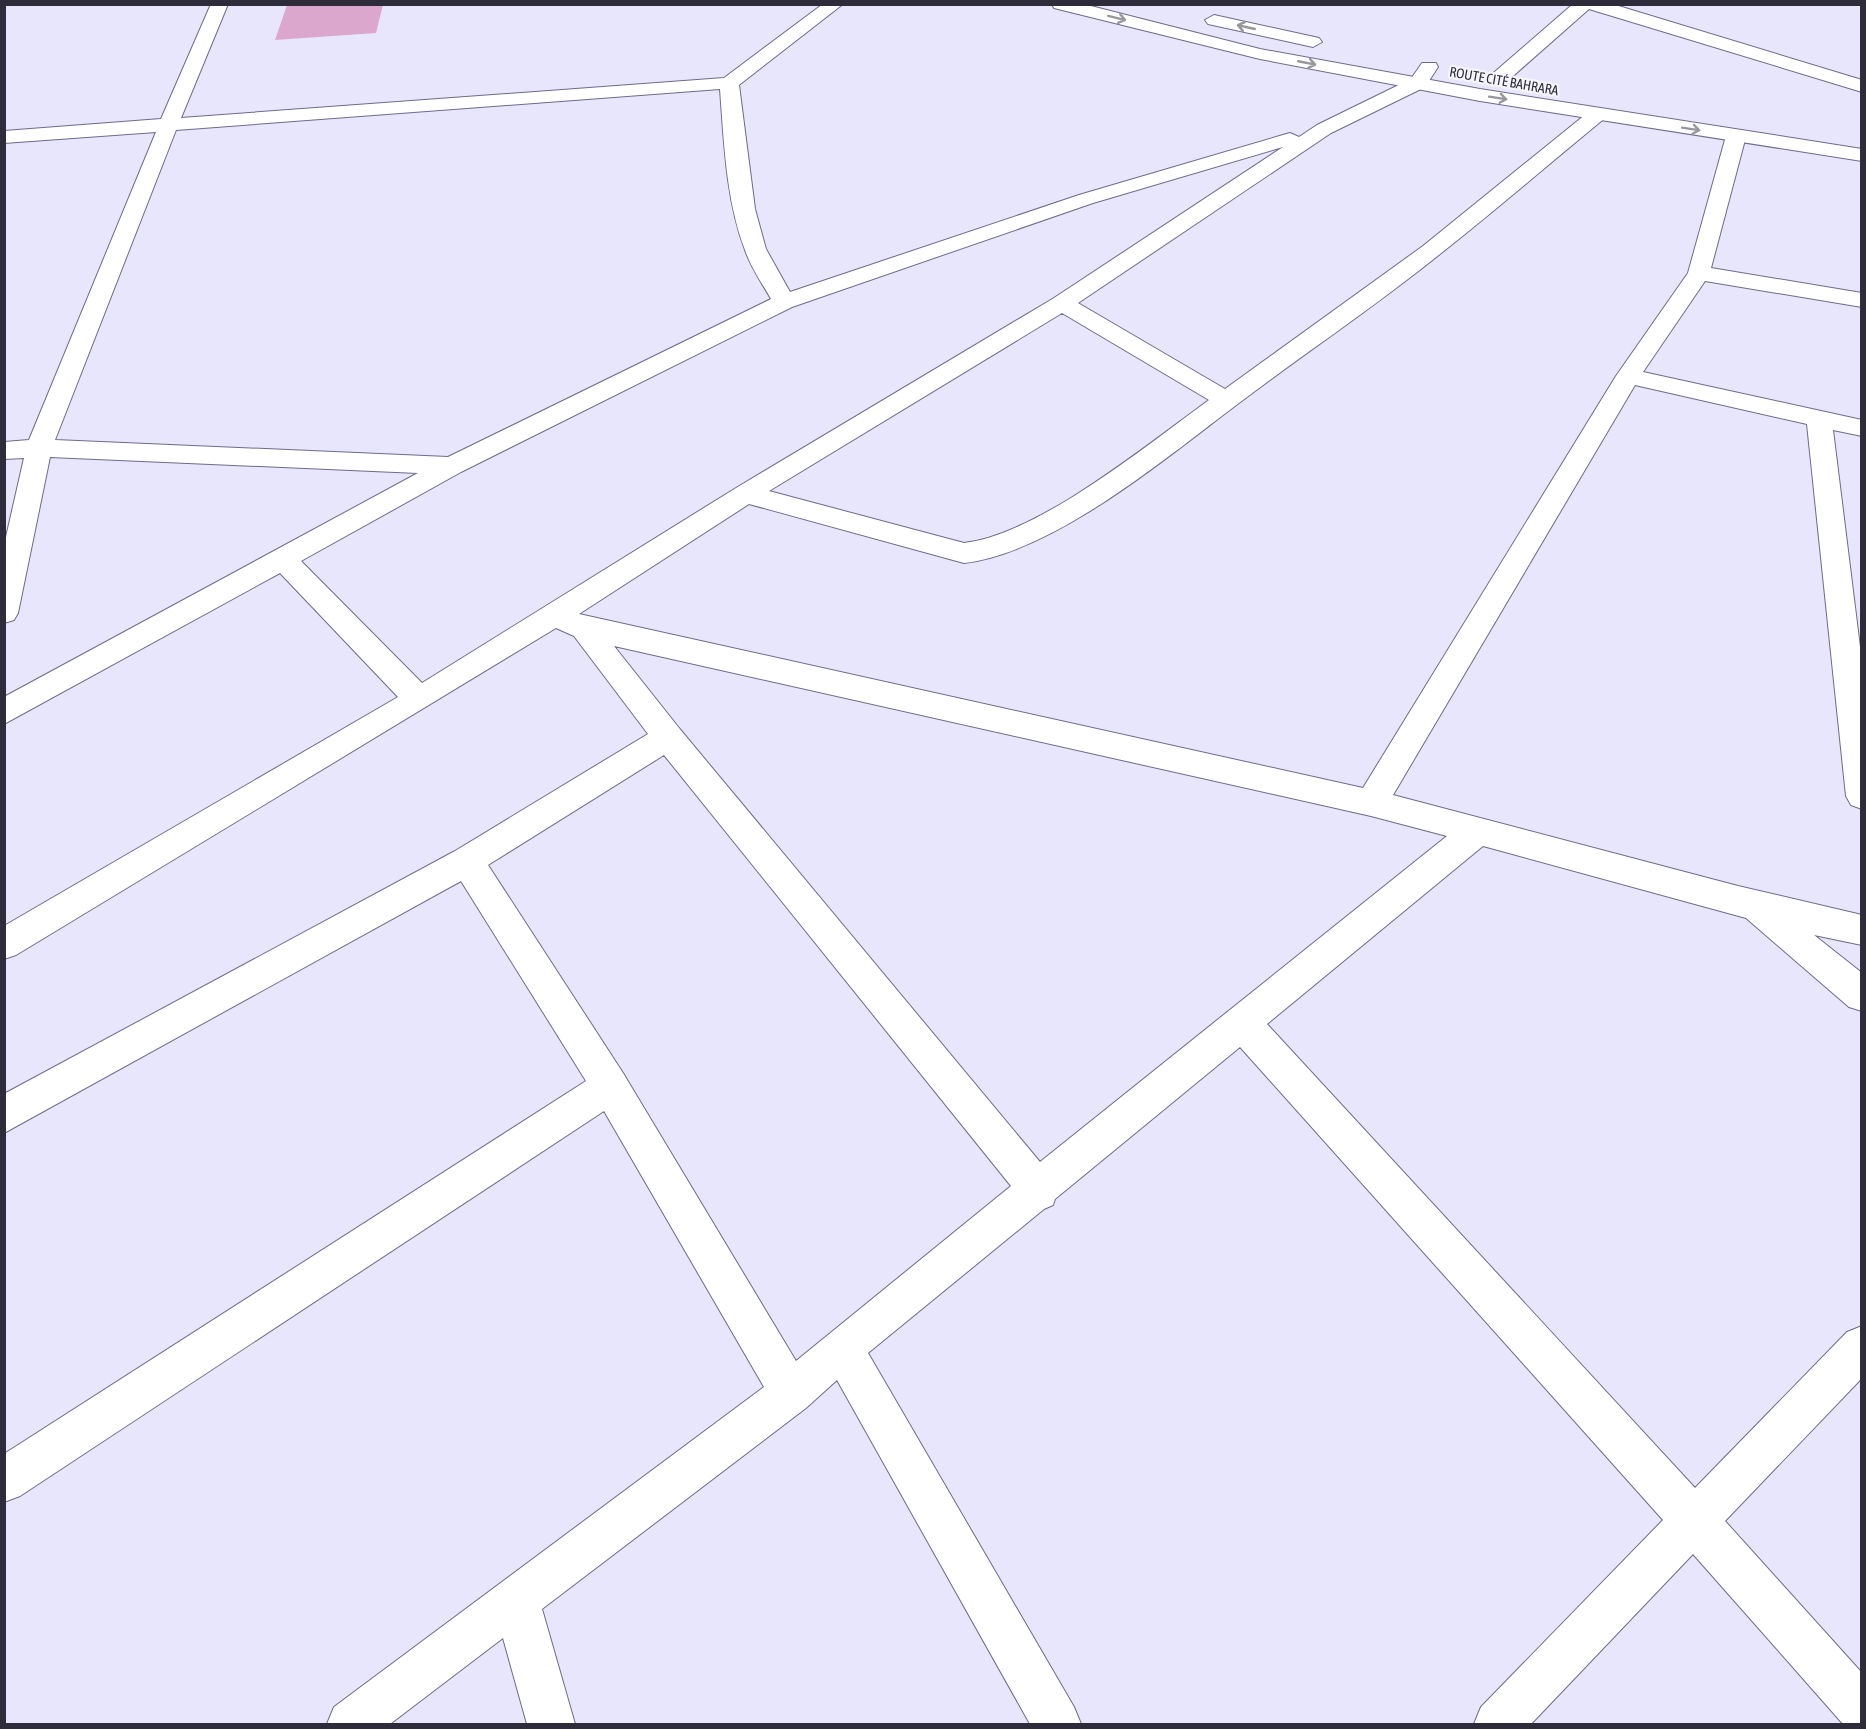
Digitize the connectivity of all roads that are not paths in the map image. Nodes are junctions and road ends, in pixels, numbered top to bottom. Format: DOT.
graph roads {
  1 [pos="220,4"];
  2 [pos="835,4"];
  3 [pos="1060,4"];
  4 [pos="1584,4"];
  5 [pos="1592,4"];
  6 [pos="1192,14"];
  7 [pos="1326,45"];
  8 [pos="1418,71"];
  9 [pos="1497,80"];
  10 [pos="729,83"];
  11 [pos="1862,86"];
  12 [pos="1598,114"];
  13 [pos="169,123"];
  14 [pos="1323,129"];
  15 [pos="1736,136"];
  16 [pos="4,137"];
  17 [pos="1862,138"];
  18 [pos="1862,155"];
  19 [pos="1699,273"];
  20 [pos="1862,300"];
  21 [pos="784,302"];
  22 [pos="1062,303"];
  23 [pos="1628,376"];
  24 [pos="1228,401"];
  25 [pos="1819,420"];
  26 [pos="1862,428"];
  27 [pos="39,448"];
  28 [pos="4,451"];
  29 [pos="452,466"];
  30 [pos="745,494"];
  31 [pos="282,558"];
  32 [pos="4,613"];
  33 [pos="569,622"];
  34 [pos="419,699"];
  35 [pos="4,712"];
  36 [pos="668,737"];
  37 [pos="1862,796"];
  38 [pos="1371,803"];
  39 [pos="1479,830"];
  40 [pos="467,861"];
  41 [pos="1755,908"];
  42 [pos="1862,930"];
  43 [pos="4,944"];
  44 [pos="1862,995"];
  45 [pos="1243,1024"];
  46 [pos="610,1086"];
  47 [pos="4,1115"];
  48 [pos="1039,1191"];
  49 [pos="1862,1347"];
  50 [pos="842,1348"];
  51 [pos="791,1394"];
  52 [pos="4,1480"];
  53 [pos="1695,1522"];
  54 [pos="516,1600"];
  55 [pos="1862,1710"];
  56 [pos="351,1725"];
  57 [pos="551,1725"];
  58 [pos="1057,1725"];
  59 [pos="1498,1725"];
  1 -- 13 [label="street"];
  2 -- 10 [label="street"];
  3 -- 8 [label="street, one-way"];
  4 -- 9 [label="street"];
  5 -- 11 [label="street"];
  7 -- 6 [label="street, one-way"];
  8 -- 9 [label="street, ROUTE CITÉ BAHRARA"];
  8 -- 12 [label="street, one-way"];
  8 -- 14 [label="street"];
  9 -- 17 [label="street, ROUTE CITÉ BAHRARA"];
  10 -- 13 [label="street"];
  10 -- 21 [label="street"];
  12 -- 15 [label="street, one-way"];
  12 -- 24 [label="street"];
  13 -- 16 [label="street"];
  13 -- 27 [label="street"];
  14 -- 21 [label="street"];
  14 -- 22 [label="street"];
  15 -- 18 [label="street"];
  15 -- 19 [label="street"];
  19 -- 20 [label="street"];
  19 -- 23 [label="street"];
  21 -- 29 [label="street"];
  22 -- 24 [label="street"];
  22 -- 30 [label="street"];
  23 -- 25 [label="street"];
  23 -- 38 [label="street"];
  24 -- 30 [label="street"];
  25 -- 26 [label="street"];
  25 -- 37 [label="street"];
  27 -- 28 [label="street"];
  27 -- 29 [label="street"];
  27 -- 32 [label="street"];
  29 -- 31 [label="street"];
  30 -- 33 [label="street"];
  31 -- 34 [label="street"];
  31 -- 35 [label="street"];
  33 -- 34 [label="street"];
  33 -- 36 [label="street"];
  33 -- 38 [label="street"];
  34 -- 43 [label="street"];
  36 -- 40 [label="street"];
  36 -- 48 [label="street"];
  38 -- 39 [label="street"];
  39 -- 41 [label="street"];
  39 -- 45 [label="street"];
  40 -- 46 [label="street"];
  40 -- 47 [label="street"];
  41 -- 42 [label="street"];
  41 -- 44 [label="street"];
  45 -- 48 [label="street"];
  45 -- 53 [label="street"];
  46 -- 51 [label="street"];
  46 -- 52 [label="street"];
  48 -- 50 [label="street"];
  49 -- 53 [label="street"];
  50 -- 51 [label="street"];
  50 -- 58 [label="street"];
  51 -- 54 [label="street"];
  53 -- 55 [label="street"];
  53 -- 59 [label="street"];
  54 -- 56 [label="street"];
  54 -- 57 [label="street"];
}
